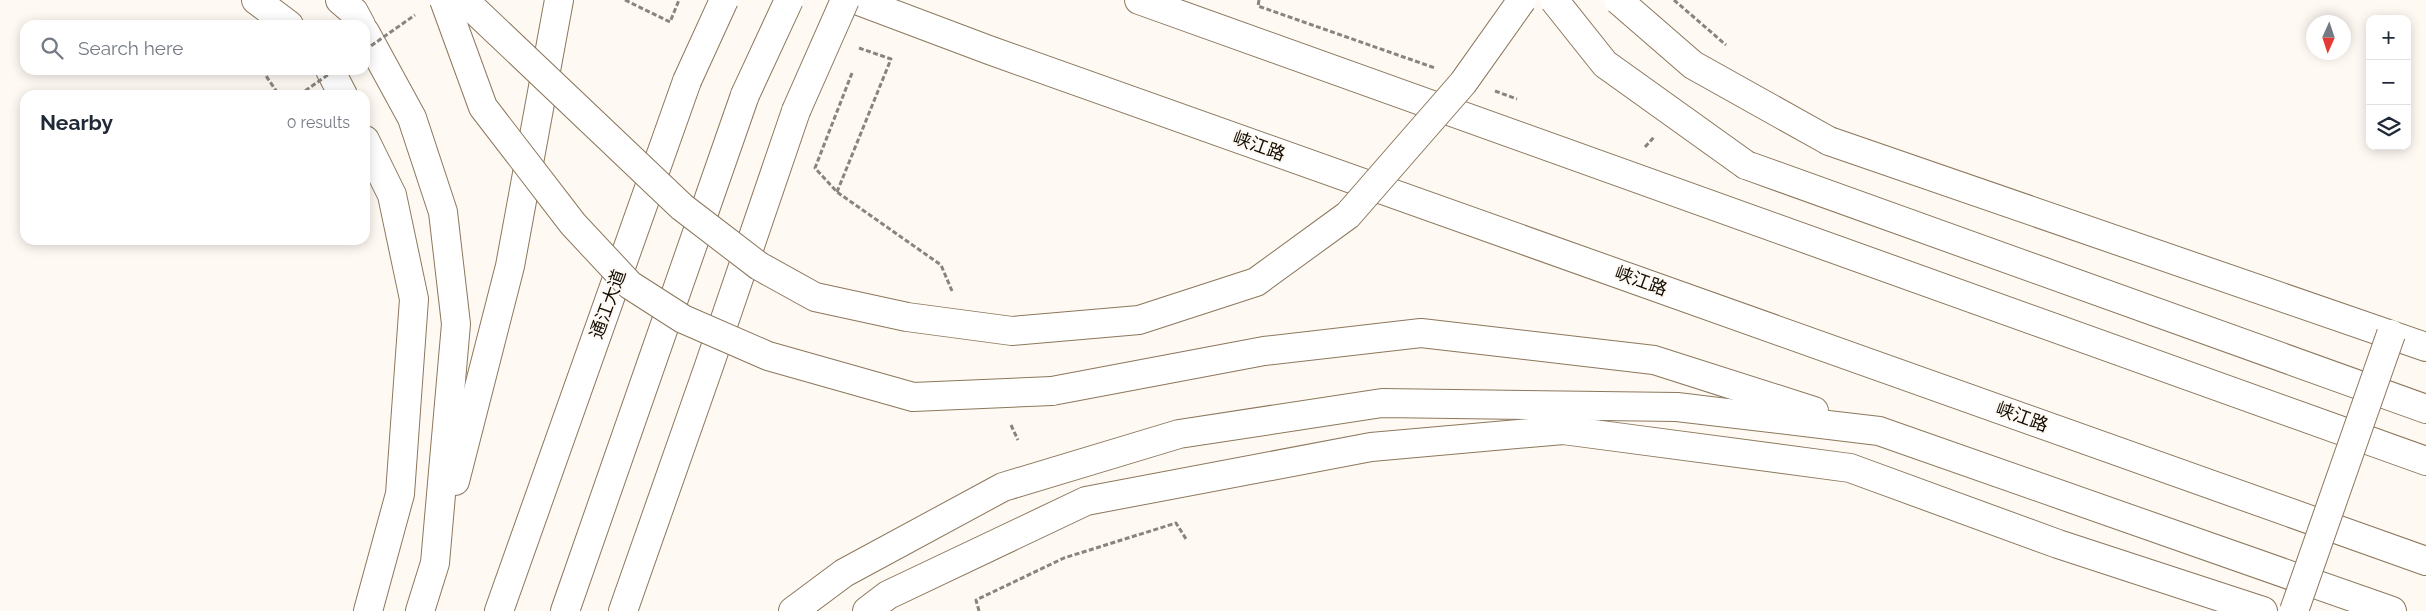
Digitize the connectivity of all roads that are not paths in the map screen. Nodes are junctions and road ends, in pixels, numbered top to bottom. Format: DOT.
graph roads {
  1 [pos="256,0"];
  2 [pos="340,0"];
  3 [pos="444,0"];
  4 [pos="464,0"];
  5 [pos="724,0"];
  6 [pos="789,0"];
  7 [pos="845,0"];
  8 [pos="856,0"];
  9 [pos="1139,0"];
  10 [pos="1522,0"];
  11 [pos="1554,0"];
  12 [pos="1618,0"];
  13 [pos="559,1"];
  14 [pos="282,20"];
  15 [pos="358,20"];
  16 [pos="370,41"];
  17 [pos="333,75"];
  18 [pos="340,90"];
  19 [pos="370,150"];
  20 [pos="2391,334"];
  21 [pos="2426,347"];
  22 [pos="2426,409"];
  23 [pos="1879,431"];
  24 [pos="2426,461"];
  25 [pos="2426,561"];
  26 [pos="434,563"];
  27 [pos="368,611"];
  28 [pos="420,611"];
  29 [pos="499,611"];
  30 [pos="565,611"];
  31 [pos="623,611"];
  32 [pos="793,611"];
  33 [pos="868,611"];
  34 [pos="2263,611"];
  35 [pos="2294,611"];
  36 [pos="2392,611"];
  1 -- 14 [label="main road"];
  2 -- 15 [label="main road"];
  3 -- 23 [label="main road, bridge"];
  4 -- 10 [label="main road, bridge"];
  5 -- 29 [label="main road, 通江大道, bridge"];
  6 -- 30 [label="main road, bridge"];
  7 -- 31 [label="main road, bridge"];
  8 -- 25 [label="main road, 峡江路"];
  9 -- 24 [label="main road"];
  11 -- 22 [label="main road, bridge"];
  12 -- 20 [label="main road, bridge"];
  13 -- 26 [label="main road"];
  16 -- 26 [label="main road"];
  17 -- 18 [label="main road"];
  19 -- 27 [label="main road"];
  20 -- 21 [label="main road"];
  20 -- 35 [label="main road, bridge"];
  23 -- 32 [label="main road"];
  23 -- 36 [label="main road"];
  26 -- 28 [label="main road"];
  33 -- 34 [label="main road"];
}
